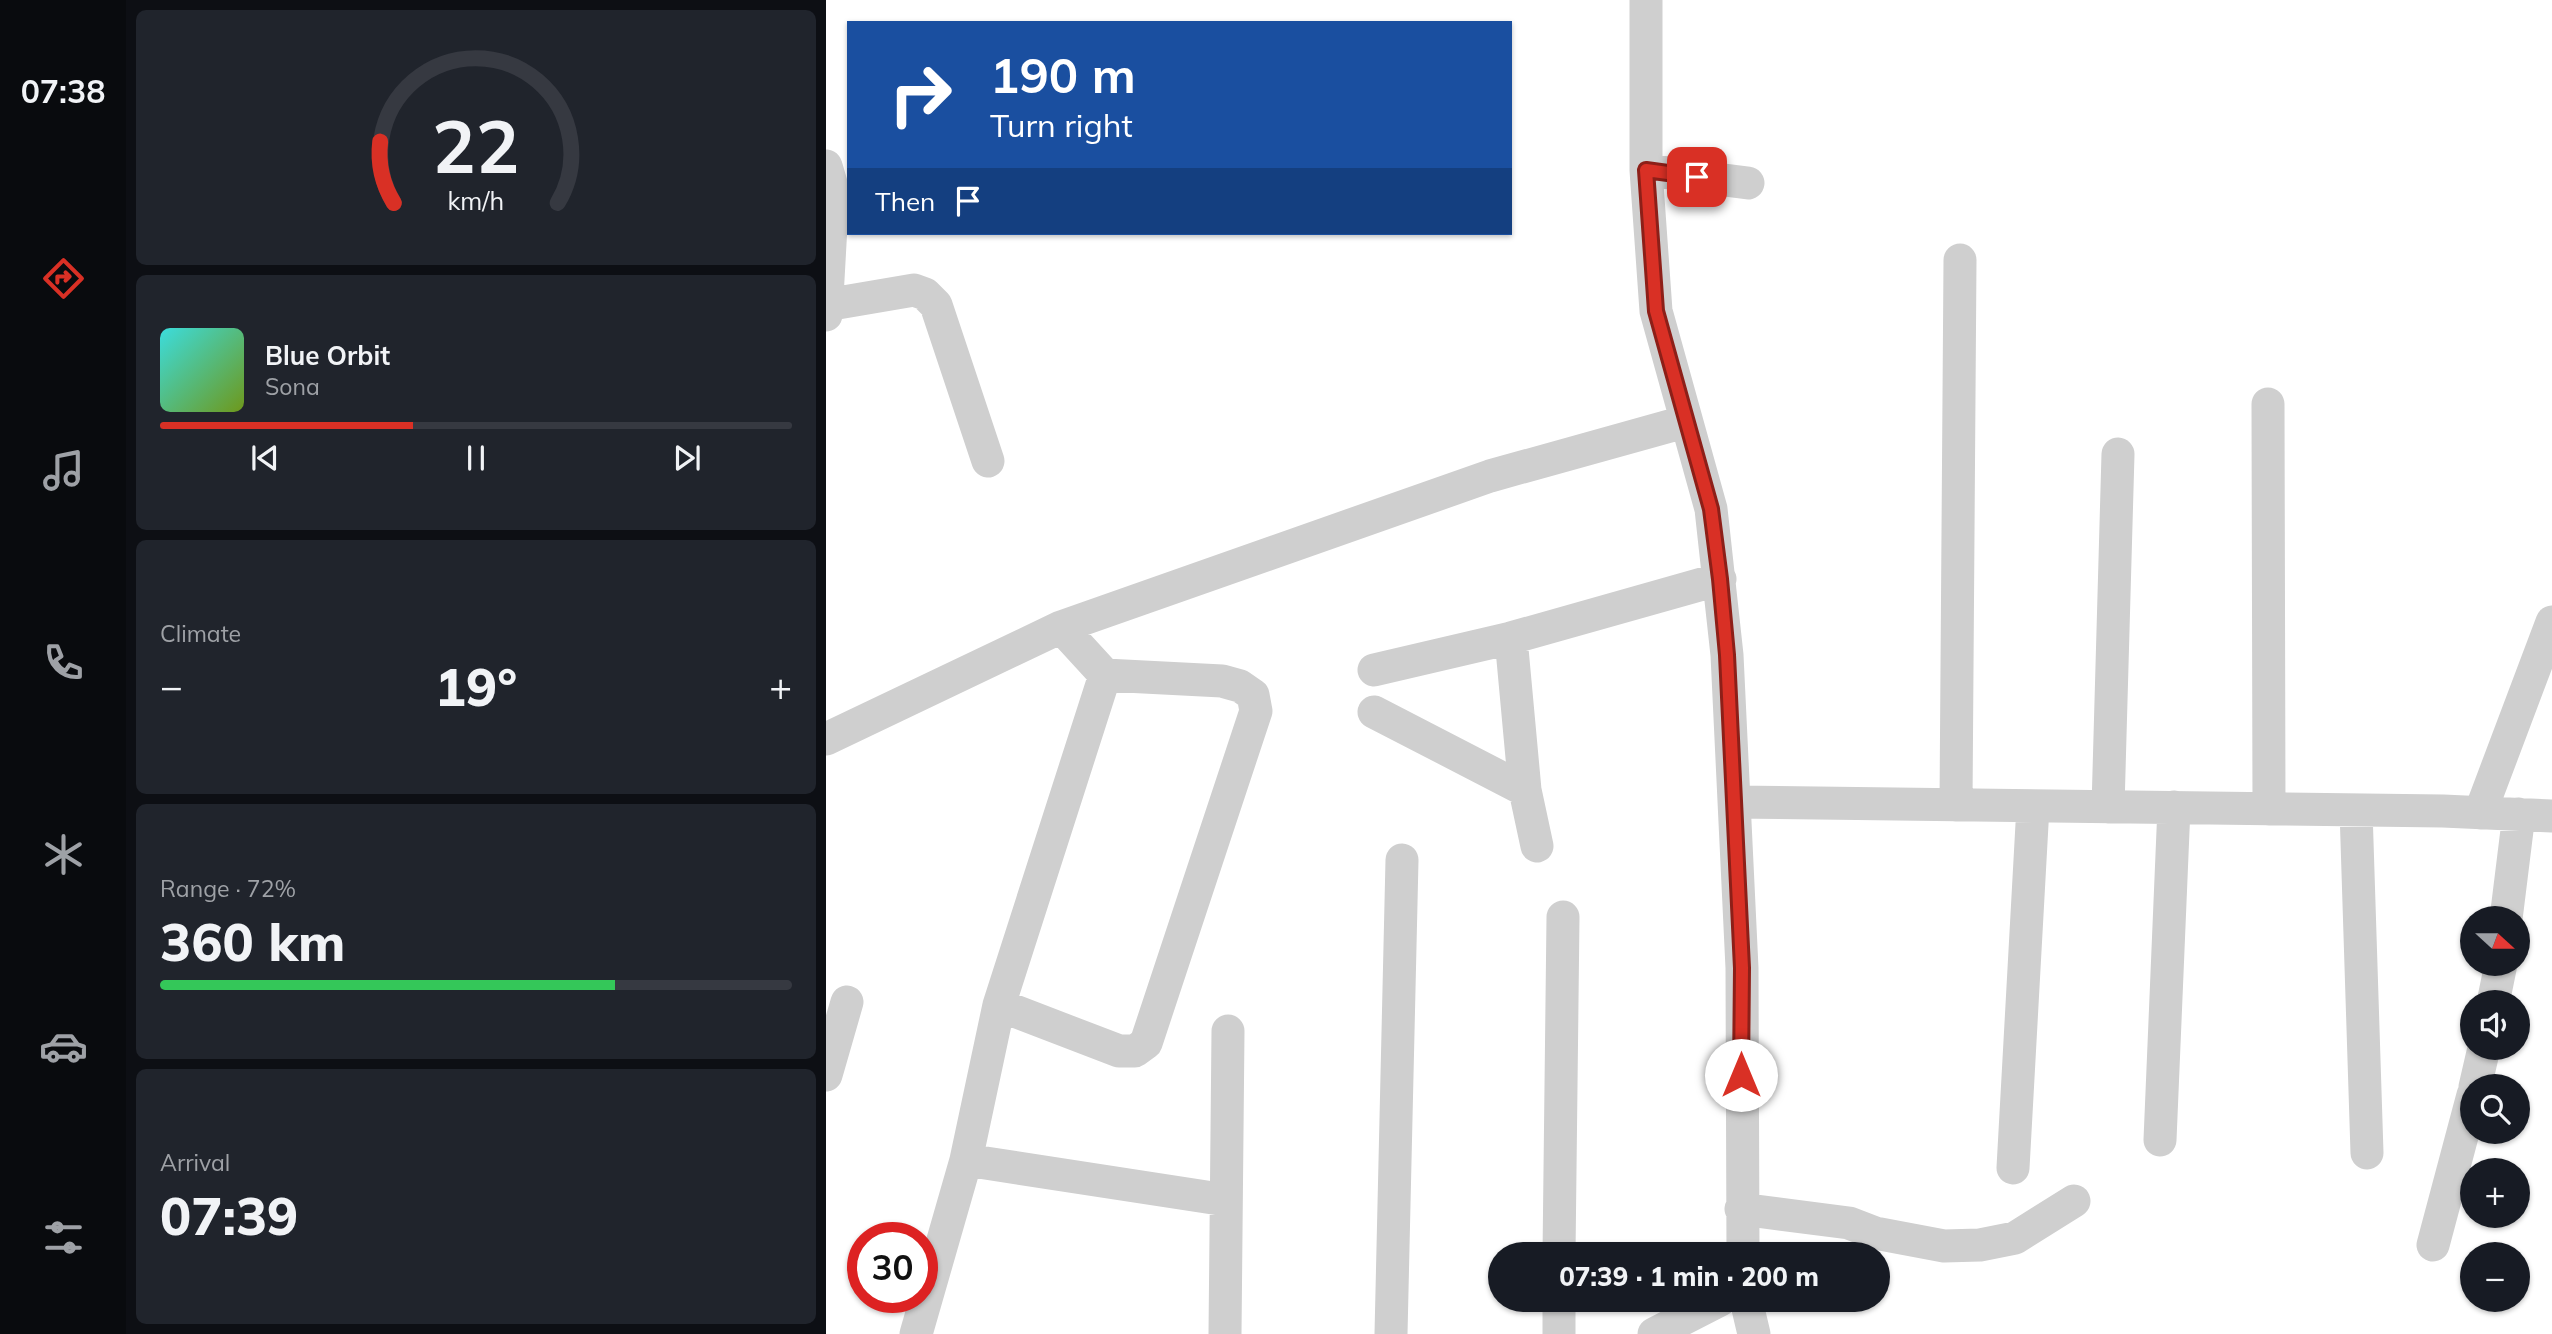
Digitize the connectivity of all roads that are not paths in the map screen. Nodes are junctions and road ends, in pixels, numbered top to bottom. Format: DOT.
graph roads {
  1 [pos="1646,0"];
  2 [pos="826,166"];
  3 [pos="1646,170"];
  4 [pos="1748,183"];
  5 [pos="1960,260"];
  6 [pos="827,309"];
  7 [pos="2268,404"];
  8 [pos="1684,422"];
  9 [pos="2119,454"];
  10 [pos="988,461"];
  11 [pos="1720,579"];
  12 [pos="2552,622"];
  13 [pos="1061,627"];
  14 [pos="1511,638"];
  15 [pos="1374,670"];
  16 [pos="1105,676"];
  17 [pos="1374,712"];
  18 [pos="826,739"];
  19 [pos="1525,790"];
  20 [pos="1734,802"];
  21 [pos="1956,805"];
  22 [pos="2033,806"];
  23 [pos="2108,807"];
  24 [pos="2174,807"];
  25 [pos="2269,809"];
  26 [pos="2356,810"];
  27 [pos="2480,813"];
  28 [pos="2519,814"];
  29 [pos="2552,816"];
  30 [pos="1537,846"];
  31 [pos="1402,860"];
  32 [pos="2508,906"];
  33 [pos="1563,918"];
  34 [pos="847,1002"];
  35 [pos="999,1005"];
  36 [pos="1228,1031"];
  37 [pos="826,1075"];
  38 [pos="2160,1140"];
  39 [pos="2460,1144"];
  40 [pos="2367,1153"];
  41 [pos="966,1160"];
  42 [pos="2012,1168"];
  43 [pos="1226,1200"];
  44 [pos="2074,1201"];
  45 [pos="1741,1209"];
  46 [pos="1559,1242"];
  47 [pos="1742,1242"];
  48 [pos="2434,1245"];
  49 [pos="1559,1312"];
  50 [pos="1697,1312"];
  51 [pos="1749,1312"];
  52 [pos="926,1333"];
  53 [pos="1224,1334"];
  54 [pos="1391,1334"];
  55 [pos="1559,1334"];
  56 [pos="1654,1334"];
  57 [pos="1754,1334"];
  1 -- 3 [label="street"];
  2 -- 6 [label="street"];
  3 -- 4 [label="street"];
  3 -- 8 [label="street"];
  5 -- 21 [label="street"];
  6 -- 10 [label="street"];
  7 -- 25 [label="street"];
  8 -- 11 [label="street"];
  8 -- 13 [label="street"];
  9 -- 23 [label="street"];
  11 -- 14 [label="street"];
  11 -- 20 [label="street"];
  12 -- 27 [label="street"];
  13 -- 16 [label="street"];
  13 -- 18 [label="street"];
  14 -- 15 [label="street"];
  14 -- 19 [label="street"];
  16 -- 35 [label="street"];
  16 -- 35 [label="street"];
  17 -- 19 [label="street"];
  19 -- 30 [label="street"];
  20 -- 21 [label="street"];
  20 -- 45 [label="street"];
  21 -- 22 [label="street"];
  22 -- 23 [label="street"];
  22 -- 42 [label="street"];
  23 -- 24 [label="street"];
  24 -- 25 [label="street"];
  24 -- 38 [label="street"];
  25 -- 26 [label="street"];
  26 -- 27 [label="street"];
  26 -- 40 [label="street"];
  27 -- 28 [label="street"];
  28 -- 29 [label="street"];
  28 -- 32 [label="street"];
  31 -- 54 [label="street"];
  33 -- 46 [label="street"];
  34 -- 37 [label="street"];
  35 -- 41 [label="street"];
  36 -- 43 [label="street"];
  39 -- 48 [label="street"];
  41 -- 43 [label="street"];
  41 -- 52 [label="street"];
  43 -- 53 [label="street"];
  44 -- 45 [label="street"];
  45 -- 47 [label="street"];
  49 -- 55 [label="street"];
  50 -- 56 [label="street"];
  51 -- 57 [label="street"];
}
